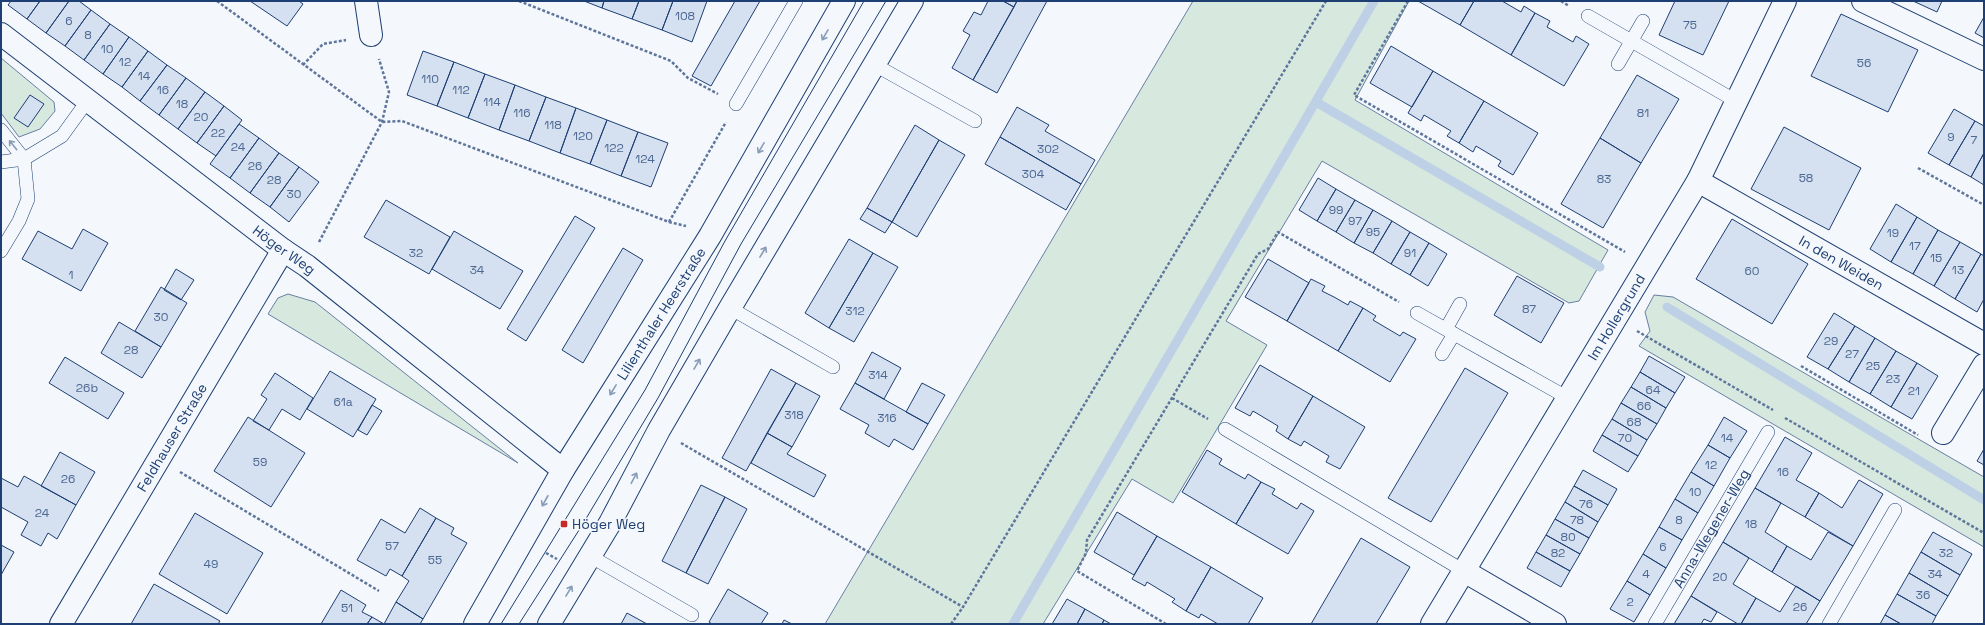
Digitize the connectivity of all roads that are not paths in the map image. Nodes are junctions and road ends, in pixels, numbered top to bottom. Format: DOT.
graph roads {
  1 [pos="366,1"];
  2 [pos="796,1"];
  3 [pos="844,1"];
  4 [pos="912,1"];
  5 [pos="1785,1"];
  6 [pos="1863,1"];
  7 [pos="1588,16"];
  8 [pos="1643,21"];
  9 [pos="1,34"];
  10 [pos="371,35"];
  11 [pos="1631,41"];
  12 [pos="1984,59"];
  13 [pos="875,64"];
  14 [pos="1618,64"];
  15 [pos="88,100"];
  16 [pos="1736,101"];
  17 [pos="736,104"];
  18 [pos="975,121"];
  19 [pos="1,130"];
  20 [pos="24,159"];
  21 [pos="1,162"];
  22 [pos="1698,181"];
  23 [pos="283,250"];
  24 [pos="1,251"];
  25 [pos="1460,304"];
  26 [pos="730,308"];
  27 [pos="1417,312"];
  28 [pos="1450,332"];
  29 [pos="1984,344"];
  30 [pos="1442,354"];
  31 [pos="1984,365"];
  32 [pos="833,367"];
  33 [pos="1568,398"];
  34 [pos="1225,429"];
  35 [pos="1768,432"];
  36 [pos="1943,432"];
  37 [pos="563,470"];
  38 [pos="1895,510"];
  39 [pos="585,565"];
  40 [pos="1464,571"];
  41 [pos="692,615"];
  42 [pos="61,624"];
  43 [pos="475,624"];
  44 [pos="549,624"];
  45 [pos="1432,624"];
  46 [pos="1555,624"];
  47 [pos="1655,624"];
  48 [pos="1829,624"];
  1 -- 10 [label="street"];
  2 -- 17 [label="lane"];
  3 -- 37 [label="street, Lilienthaler Heerstraße, one-way"];
  4 -- 13 [label="street"];
  5 -- 16 [label="street, Im Hollergrund"];
  6 -- 12 [label="street"];
  7 -- 11 [label="lane"];
  8 -- 11 [label="lane"];
  9 -- 15 [label="street, Höger Weg"];
  11 -- 14 [label="lane"];
  11 -- 16 [label="lane"];
  13 -- 18 [label="lane"];
  26 -- 13 [label="street, one-way"];
  15 -- 20 [label="lane"];
  15 -- 23 [label="street, Höger Weg"];
  16 -- 22 [label="street, Im Hollergrund"];
  20 -- 19 [label="lane, one-way"];
  20 -- 21 [label="lane"];
  20 -- 24 [label="lane"];
  22 -- 29 [label="street, In den Weiden"];
  22 -- 33 [label="street, Im Hollergrund"];
  23 -- 37 [label="street, Höger Weg"];
  23 -- 42 [label="street, Feldhauser Straße"];
  25 -- 28 [label="lane"];
  26 -- 32 [label="lane"];
  39 -- 26 [label="street, one-way"];
  27 -- 28 [label="lane"];
  28 -- 30 [label="lane"];
  28 -- 33 [label="lane"];
  31 -- 36 [label="street"];
  33 -- 40 [label="street, Im Hollergrund"];
  34 -- 40 [label="lane"];
  35 -- 47 [label="lane, Anna-Wegener-Weg"];
  37 -- 43 [label="street, Lilienthaler Heerstraße, one-way"];
  38 -- 48 [label="lane"];
  39 -- 41 [label="lane"];
  44 -- 39 [label="street, one-way"];
  40 -- 45 [label="street, Im Hollergrund"];
  40 -- 46 [label="street"];
}
